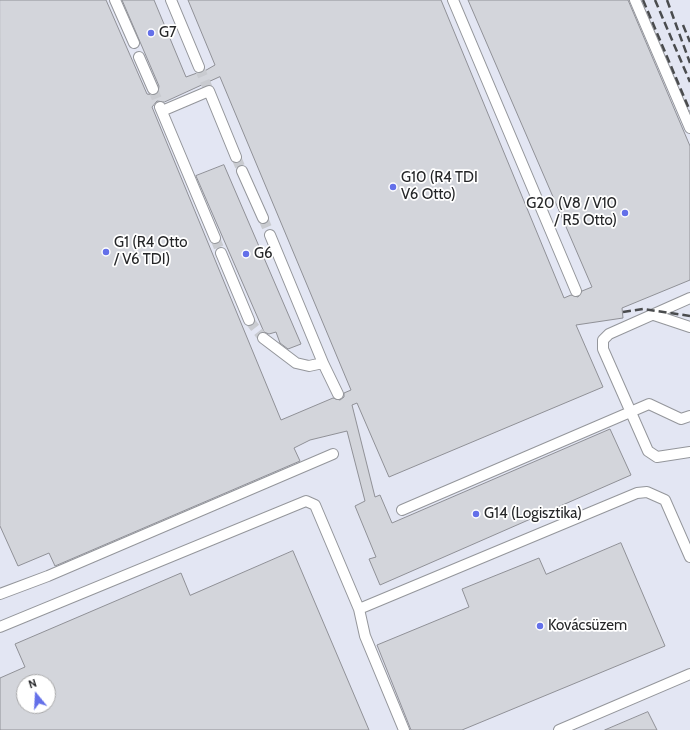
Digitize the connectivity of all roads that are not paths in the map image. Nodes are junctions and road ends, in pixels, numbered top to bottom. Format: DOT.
graph roads {
  1 [pos="115,0"];
  2 [pos="171,0"];
  3 [pos="453,0"];
  4 [pos="635,0"];
  5 [pos="134,43"];
  6 [pos="139,57"];
  7 [pos="199,67"];
  8 [pos="153,89"];
  9 [pos="690,128"];
  10 [pos="236,157"];
  11 [pos="242,171"];
  12 [pos="263,218"];
  13 [pos="270,235"];
  14 [pos="215,238"];
  15 [pos="221,253"];
  16 [pos="576,291"];
  17 [pos="690,298"];
  18 [pos="654,314"];
  19 [pos="249,320"];
  20 [pos="690,327"];
  21 [pos="263,338"];
  22 [pos="323,362"];
  23 [pos="338,394"];
  24 [pos="630,412"];
  25 [pos="690,416"];
  26 [pos="690,452"];
  27 [pos="333,454"];
  28 [pos="402,510"];
  29 [pos="690,557"];
  30 [pos="0,594"];
  31 [pos="359,609"];
  32 [pos="0,627"];
  33 [pos="690,674"];
  34 [pos="404,730"];
  35 [pos="559,730"];
  1 -- 5 [label="lane"];
  2 -- 7 [label="lane"];
  3 -- 16 [label="lane"];
  4 -- 9 [label="lane"];
  6 -- 8 [label="lane"];
  10 -- 14 [label="lane"];
  11 -- 12 [label="lane"];
  13 -- 22 [label="lane"];
  15 -- 19 [label="lane"];
  17 -- 18 [label="lane"];
  18 -- 20 [label="lane"];
  18 -- 24 [label="lane"];
  21 -- 22 [label="lane"];
  22 -- 23 [label="lane"];
  24 -- 25 [label="lane"];
  24 -- 26 [label="lane"];
  24 -- 28 [label="lane"];
  27 -- 30 [label="lane"];
  29 -- 31 [label="lane"];
  31 -- 32 [label="lane"];
  31 -- 34 [label="lane"];
  33 -- 35 [label="lane"];
}
